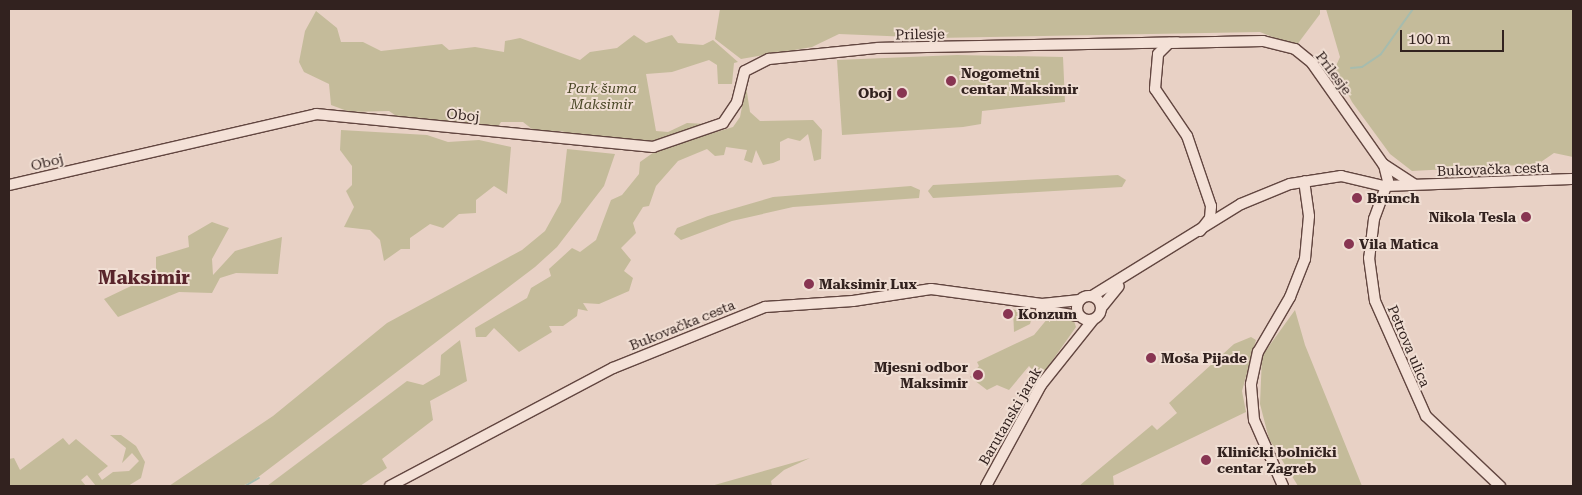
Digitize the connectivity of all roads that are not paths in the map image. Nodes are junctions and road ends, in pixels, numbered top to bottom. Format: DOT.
graph roads {
  1 [pos="1177,42"];
  2 [pos="1142,43"];
  3 [pos="878,48"];
  4 [pos="1157,58"];
  5 [pos="1383,164"];
  6 [pos="1355,177"];
  7 [pos="1573,179"];
  8 [pos="1304,181"];
  9 [pos="1410,183"];
  10 [pos="9,185"];
  11 [pos="1386,186"];
  12 [pos="1212,210"];
  13 [pos="1227,214"];
  14 [pos="1374,219"];
  15 [pos="1200,231"];
  16 [pos="1127,278"];
  17 [pos="1092,296"];
  18 [pos="1080,300"];
  19 [pos="1012,301"];
  20 [pos="1101,308"];
  21 [pos="1080,316"];
  22 [pos="1093,320"];
  23 [pos="1078,337"];
  24 [pos="390,486"];
  25 [pos="986,486"];
  26 [pos="1283,486"];
  27 [pos="1500,486"];
  1 -- 2 [label="main road, Prilesje"];
  1 -- 4 [label="main road"];
  1 -- 5 [label="main road, Prilesje"];
  2 -- 3 [label="main road, Prilesje"];
  2 -- 4 [label="main road"];
  3 -- 10 [label="main road, Oboj"];
  4 -- 12 [label="main road"];
  5 -- 9 [label="main road, Prilesje"];
  5 -- 11 [label="main road, Prilesje"];
  6 -- 8 [label="main road, Bukovačka cesta"];
  6 -- 11 [label="main road, Bukovačka cesta"];
  6 -- 14 [label="main road"];
  7 -- 9 [label="main road, Bukovačka cesta"];
  8 -- 13 [label="main road, Bukovačka cesta"];
  8 -- 26 [label="main road"];
  9 -- 11 [label="main road, Bukovačka cesta"];
  11 -- 14 [label="main road, Petrova ulica"];
  12 -- 13 [label="main road"];
  12 -- 15 [label="main road, Bukovačka cesta"];
  13 -- 15 [label="main road, Bukovačka cesta"];
  14 -- 27 [label="main road, Petrova ulica"];
  15 -- 16 [label="main road, Bukovačka cesta"];
  16 -- 17 [label="main road, Bukovačka cesta"];
  16 -- 20 [label="main road, Bukovačka cesta"];
  17 -- 18 [label="main road"];
  17 -- 20 [label="main road"];
  18 -- 19 [label="main road, Bukovačka cesta"];
  18 -- 21 [label="main road"];
  19 -- 21 [label="main road, Bukovačka cesta"];
  19 -- 24 [label="main road, Bukovačka cesta"];
  20 -- 22 [label="main road"];
  21 -- 22 [label="main road"];
  21 -- 23 [label="main road"];
  22 -- 23 [label="main road, Barutanski jarak"];
  23 -- 25 [label="main road, Barutanski jarak"];
}
